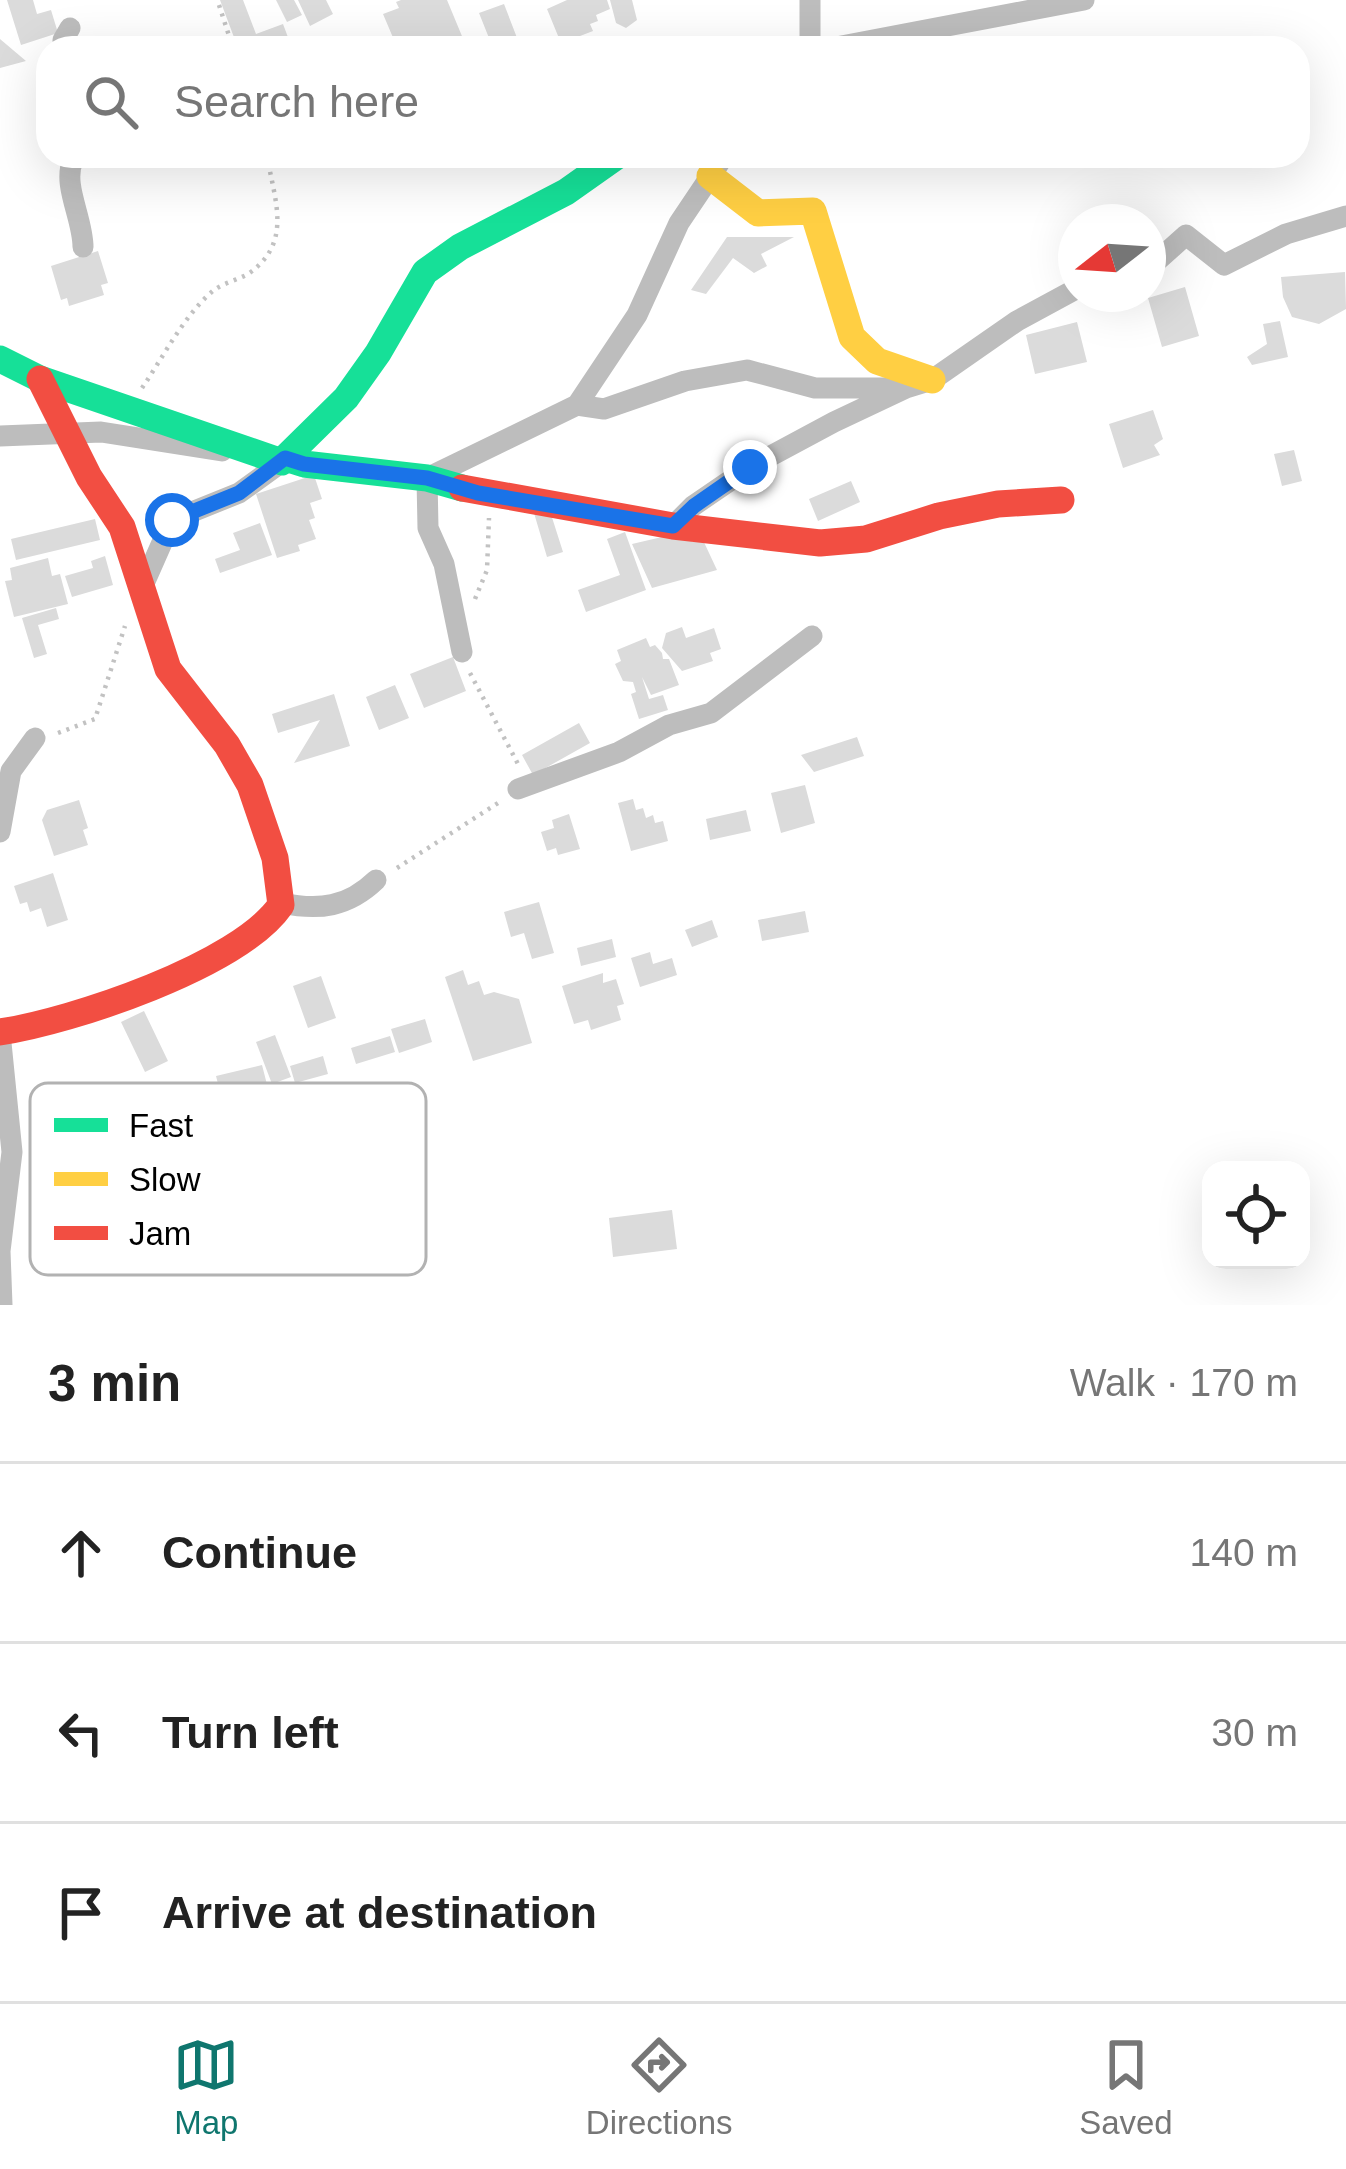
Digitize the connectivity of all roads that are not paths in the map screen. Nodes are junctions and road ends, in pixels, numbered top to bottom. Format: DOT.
graph roads {
  1 [pos="810,0"];
  2 [pos="1084,0"];
  3 [pos="810,36"];
  4 [pos="894,36"];
  5 [pos="72,168"];
  6 [pos="600,168"];
  7 [pos="716,168"];
  8 [pos="719,168"];
  9 [pos="1346,216"];
  10 [pos="83,247"];
  11 [pos="1166,253"];
  12 [pos="1058,299"];
  13 [pos="0,359"];
  14 [pos="40,379"];
  15 [pos="919,384"];
  16 [pos="577,405"];
  17 [pos="67,433"];
  18 [pos="0,436"];
  19 [pos="284,460"];
  20 [pos="427,478"];
  21 [pos="1061,500"];
  22 [pos="673,526"];
  23 [pos="142,588"];
  24 [pos="812,636"];
  25 [pos="462,652"];
  26 [pos="35,738"];
  27 [pos="518,789"];
  28 [pos="0,832"];
  29 [pos="376,880"];
  30 [pos="282,903"];
  31 [pos="0,1033"];
  32 [pos="2,1305"];
  1 -- 3 [label="street"];
  2 -- 4 [label="street"];
  5 -- 10 [label="street"];
  6 -- 19 [label="street"];
  7 -- 16 [label="street"];
  8 -- 15 [label="street"];
  9 -- 11 [label="street"];
  12 -- 15 [label="street"];
  13 -- 14 [label="street"];
  14 -- 17 [label="street"];
  14 -- 19 [label="street"];
  15 -- 16 [label="street"];
  15 -- 22 [label="street"];
  16 -- 20 [label="street"];
  17 -- 18 [label="street"];
  17 -- 19 [label="street"];
  17 -- 23 [label="street"];
  19 -- 20 [label="street"];
  19 -- 23 [label="street"];
  20 -- 22 [label="street"];
  20 -- 25 [label="street"];
  21 -- 22 [label="street"];
  23 -- 30 [label="street"];
  24 -- 27 [label="street"];
  26 -- 28 [label="street"];
  29 -- 30 [label="street"];
  30 -- 31 [label="street"];
  31 -- 32 [label="street"];
}
